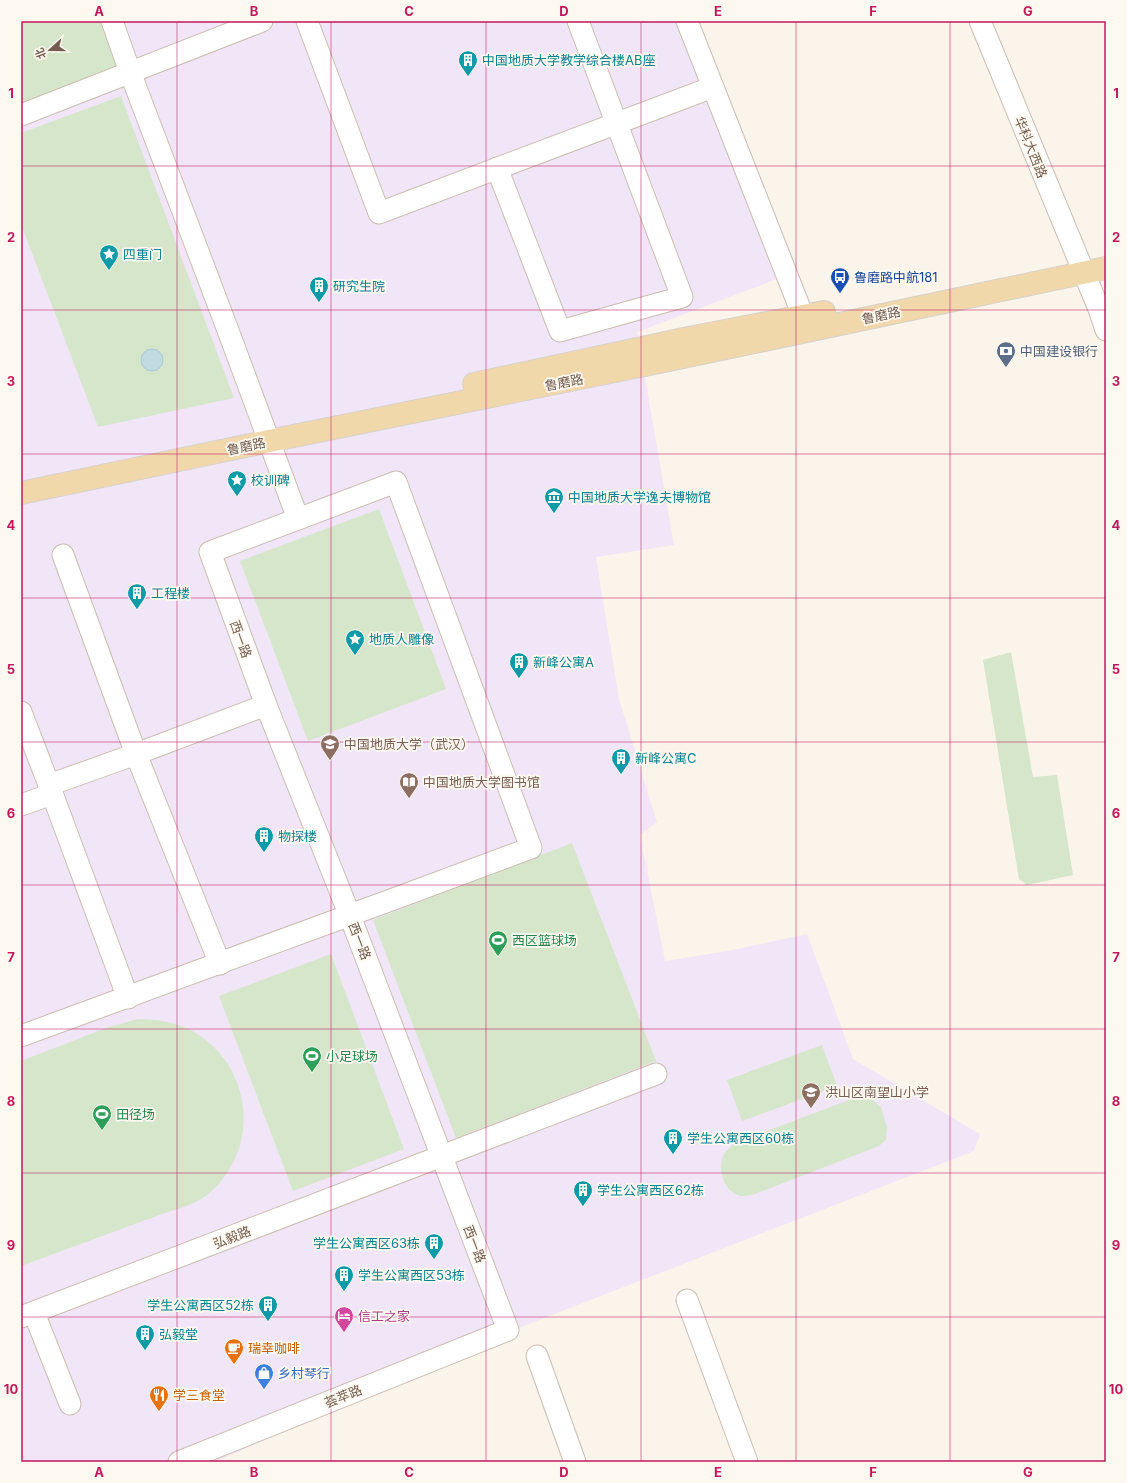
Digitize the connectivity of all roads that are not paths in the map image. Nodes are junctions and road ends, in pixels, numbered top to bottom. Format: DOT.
graph roads {
  1 [pos="112,21"];
  2 [pos="262,21"];
  3 [pos="307,21"];
  4 [pos="578,21"];
  5 [pos="687,21"];
  6 [pos="980,21"];
  7 [pos="130,72"];
  8 [pos="713,87"];
  9 [pos="21,115"];
  10 [pos="616,124"];
  11 [pos="497,168"];
  12 [pos="1106,257"];
  13 [pos="1081,267"];
  14 [pos="1106,268"];
  15 [pos="803,316"];
  16 [pos="1106,330"];
  17 [pos="267,435"];
  18 [pos="21,482"];
  19 [pos="21,493"];
  20 [pos="298,519"];
  21 [pos="63,555"];
  22 [pos="266,705"];
  23 [pos="21,712"];
  24 [pos="136,754"];
  25 [pos="50,789"];
  26 [pos="21,805"];
  27 [pos="350,916"];
  28 [pos="220,964"];
  29 [pos="128,998"];
  30 [pos="21,1036"];
  31 [pos="656,1074"];
  32 [pos="442,1156"];
  33 [pos="687,1300"];
  34 [pos="27,1315"];
  35 [pos="508,1330"];
  36 [pos="537,1356"];
  37 [pos="70,1404"];
  38 [pos="179,1462"];
  39 [pos="575,1462"];
  40 [pos="747,1462"];
  1 -- 7 [label="street"];
  2 -- 7 [label="street"];
  3 -- 11 [label="street"];
  4 -- 10 [label="street"];
  5 -- 8 [label="street"];
  6 -- 13 [label="street, 华科大西路"];
  7 -- 9 [label="street"];
  7 -- 17 [label="street"];
  8 -- 10 [label="street"];
  8 -- 15 [label="street"];
  10 -- 11 [label="street"];
  10 -- 11 [label="street"];
  12 -- 13 [label="main road, 鲁磨路"];
  13 -- 14 [label="main road, 鲁磨路"];
  13 -- 15 [label="main road, 鲁磨路"];
  13 -- 16 [label="street, 华科大西路"];
  13 -- 17 [label="main road, 鲁磨路"];
  15 -- 17 [label="main road, 鲁磨路"];
  17 -- 18 [label="main road, 鲁磨路"];
  17 -- 19 [label="main road, 鲁磨路"];
  17 -- 20 [label="street"];
  20 -- 22 [label="street, 西一路"];
  20 -- 27 [label="street"];
  21 -- 24 [label="street"];
  22 -- 24 [label="street"];
  22 -- 27 [label="street, 西一路"];
  23 -- 25 [label="street"];
  24 -- 25 [label="street"];
  24 -- 28 [label="street"];
  25 -- 26 [label="street"];
  25 -- 29 [label="street"];
  27 -- 28 [label="street"];
  27 -- 32 [label="street, 西一路"];
  28 -- 29 [label="street"];
  29 -- 30 [label="street"];
  31 -- 32 [label="street, 弘毅路"];
  32 -- 34 [label="street, 弘毅路"];
  32 -- 35 [label="street, 西一路"];
  33 -- 40 [label="street"];
  34 -- 37 [label="street"];
  35 -- 38 [label="street, 荟萃路"];
  36 -- 39 [label="street"];
}
